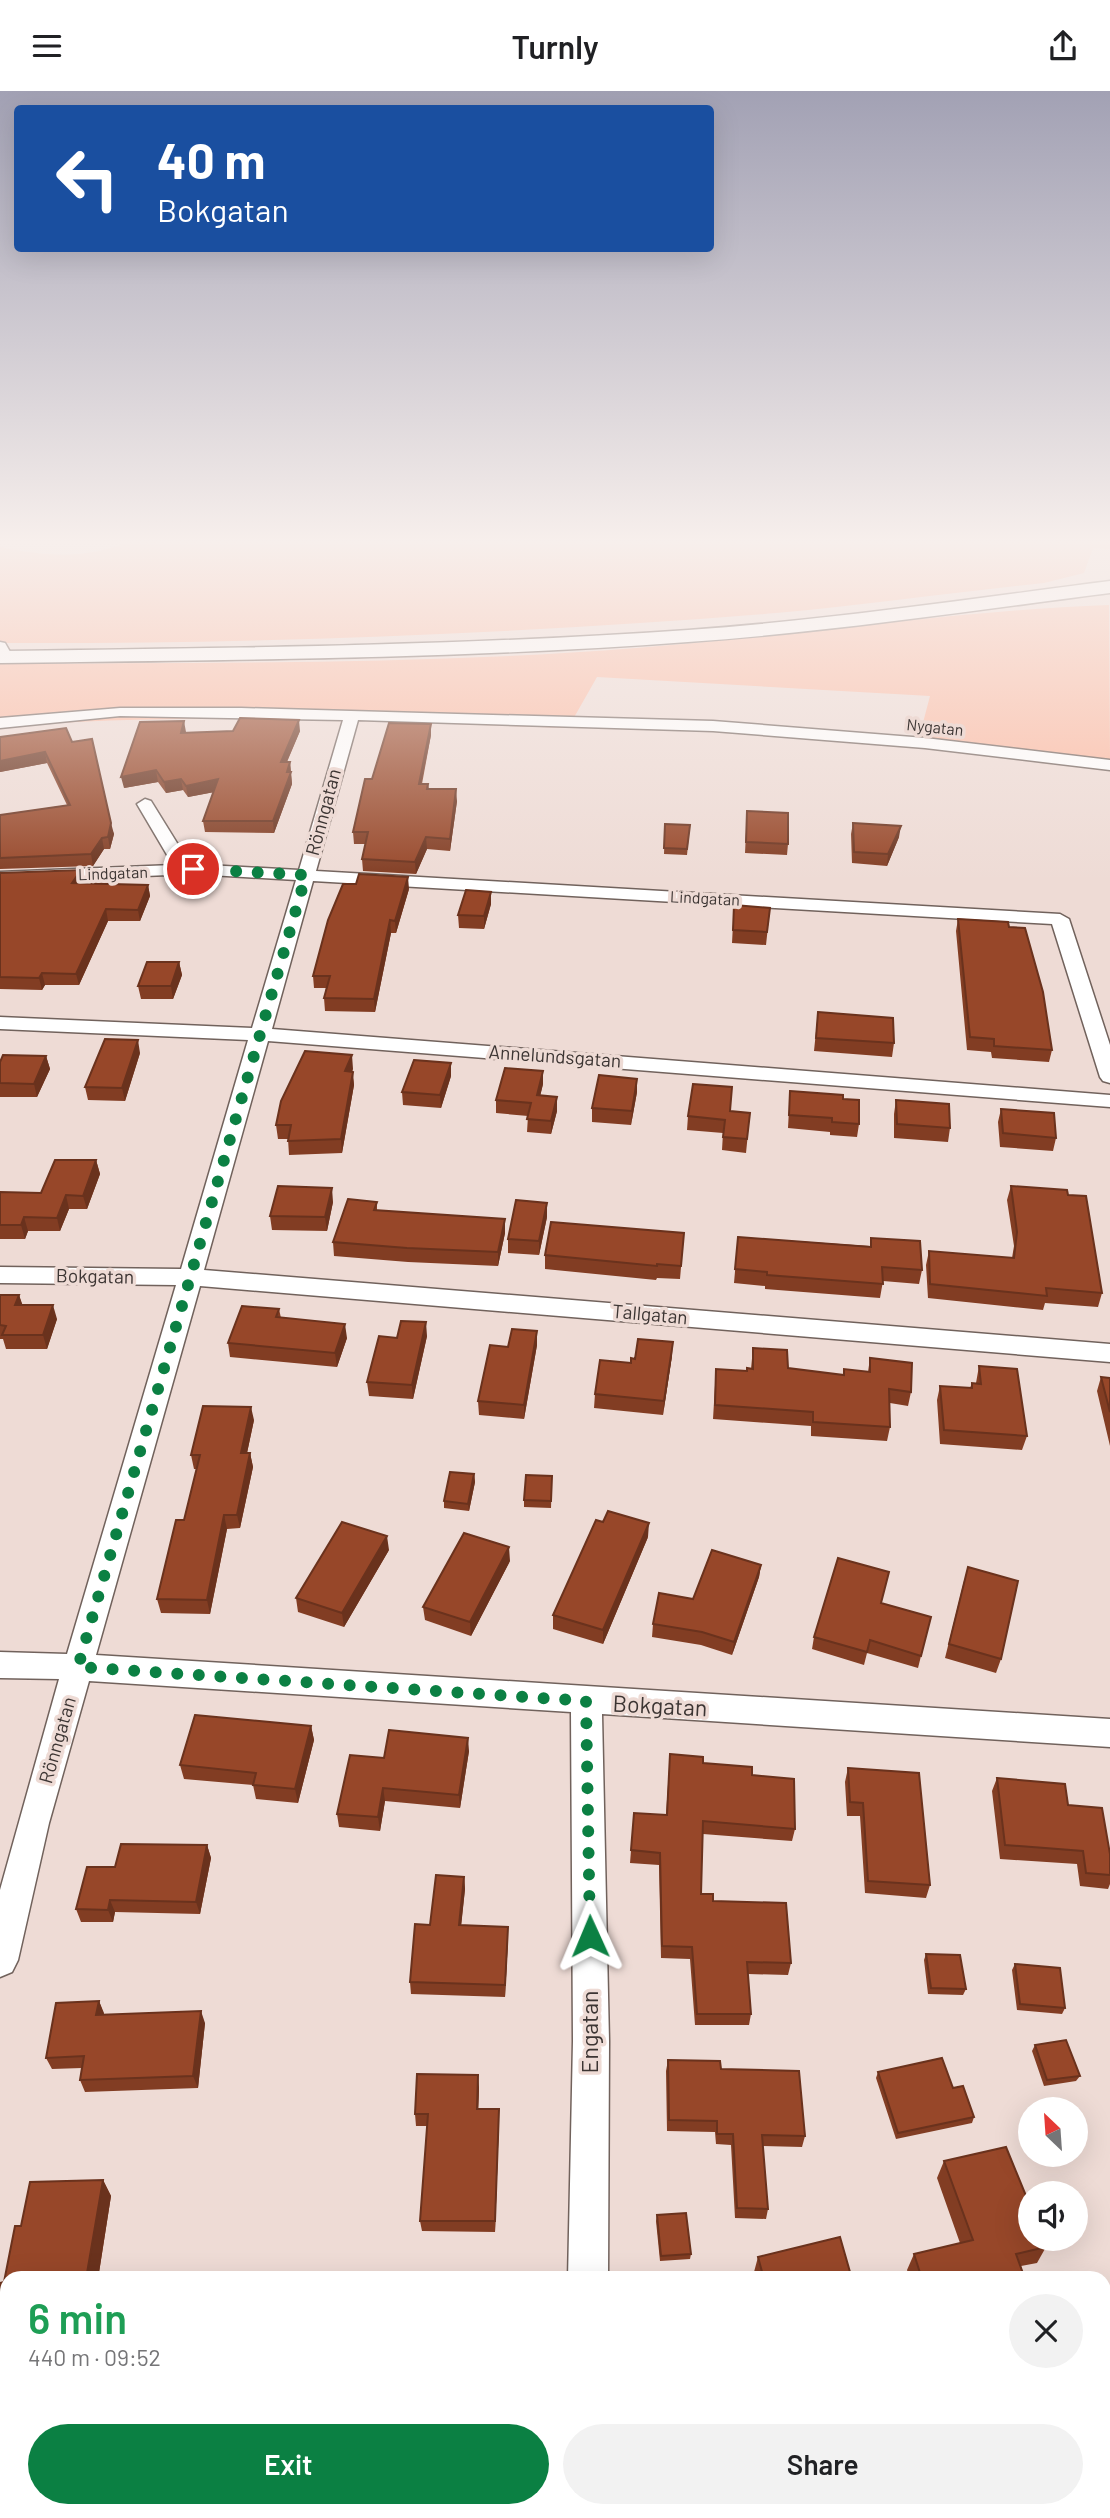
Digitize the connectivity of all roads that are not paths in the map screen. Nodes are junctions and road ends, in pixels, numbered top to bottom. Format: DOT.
graph roads {
  1 [pos="352,715"];
  2 [pos="0,723"];
  3 [pos="1110,765"];
  4 [pos="145,804"];
  5 [pos="185,870"];
  6 [pos="306,875"];
  7 [pos="0,877"];
  8 [pos="0,1023"];
  9 [pos="261,1034"];
  10 [pos="1110,1077"];
  11 [pos="1110,1101"];
  12 [pos="0,1275"];
  13 [pos="190,1277"];
  14 [pos="1110,1353"];
  15 [pos="0,1665"];
  16 [pos="78,1667"];
  17 [pos="586,1701"];
  18 [pos="1110,1733"];
  19 [pos="0,1960"];
  20 [pos="588,2271"];
  1 -- 2 [label="street, Nygatan"];
  1 -- 3 [label="street, Nygatan"];
  1 -- 6 [label="street, Rönngatan"];
  4 -- 5 [label="street, Lindgatan"];
  5 -- 6 [label="street, Lindgatan"];
  5 -- 7 [label="street, Lindgatan"];
  6 -- 9 [label="street, Rönngatan"];
  6 -- 10 [label="street, Lindgatan"];
  8 -- 9 [label="street, Annelundsgatan"];
  9 -- 11 [label="street, Annelundsgatan"];
  9 -- 13 [label="street, Rönngatan"];
  12 -- 13 [label="street, Bokgatan"];
  13 -- 14 [label="street, Tallgatan"];
  13 -- 16 [label="street, Rönngatan"];
  15 -- 16 [label="street, Bokgatan"];
  16 -- 17 [label="street, Bokgatan"];
  16 -- 19 [label="street, Rönngatan"];
  17 -- 18 [label="street, Bokgatan"];
  17 -- 20 [label="street, Engatan"];
}
